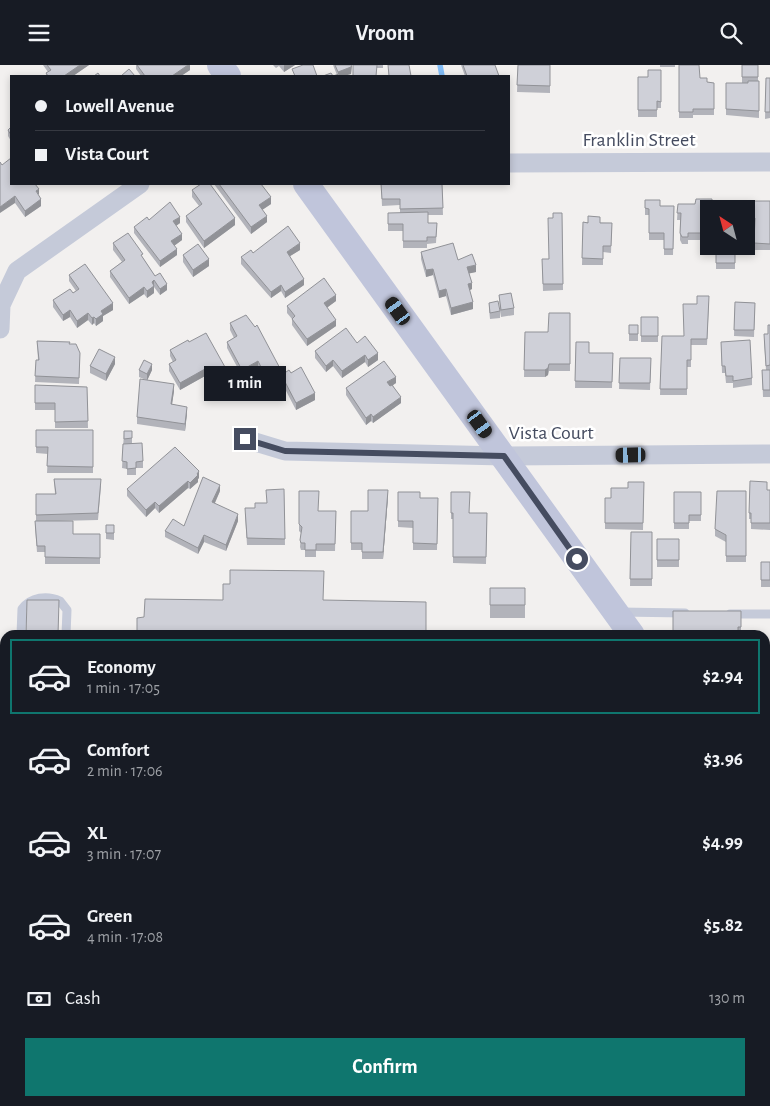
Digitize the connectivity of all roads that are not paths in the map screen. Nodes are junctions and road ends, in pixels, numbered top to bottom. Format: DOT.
graph roads {
  1 [pos="770,162"];
  2 [pos="510,163"];
  3 [pos="139,185"];
  4 [pos="307,185"];
  5 [pos="0,329"];
  6 [pos="245,439"];
  7 [pos="770,454"];
  8 [pos="504,456"];
  9 [pos="616,612"];
  10 [pos="691,613"];
  11 [pos="721,614"];
  12 [pos="770,614"];
  13 [pos="21,630"];
  14 [pos="66,630"];
  15 [pos="629,630"];
  1 -- 2 [label="street, Franklin Street"];
  3 -- 5 [label="street"];
  4 -- 8 [label="street"];
  6 -- 8 [label="street, Vista Court"];
  7 -- 8 [label="street, Vista Court"];
  8 -- 9 [label="street"];
  9 -- 10 [label="lane"];
  9 -- 15 [label="street"];
  11 -- 12 [label="lane"];
  13 -- 14 [label="lane"];
}
